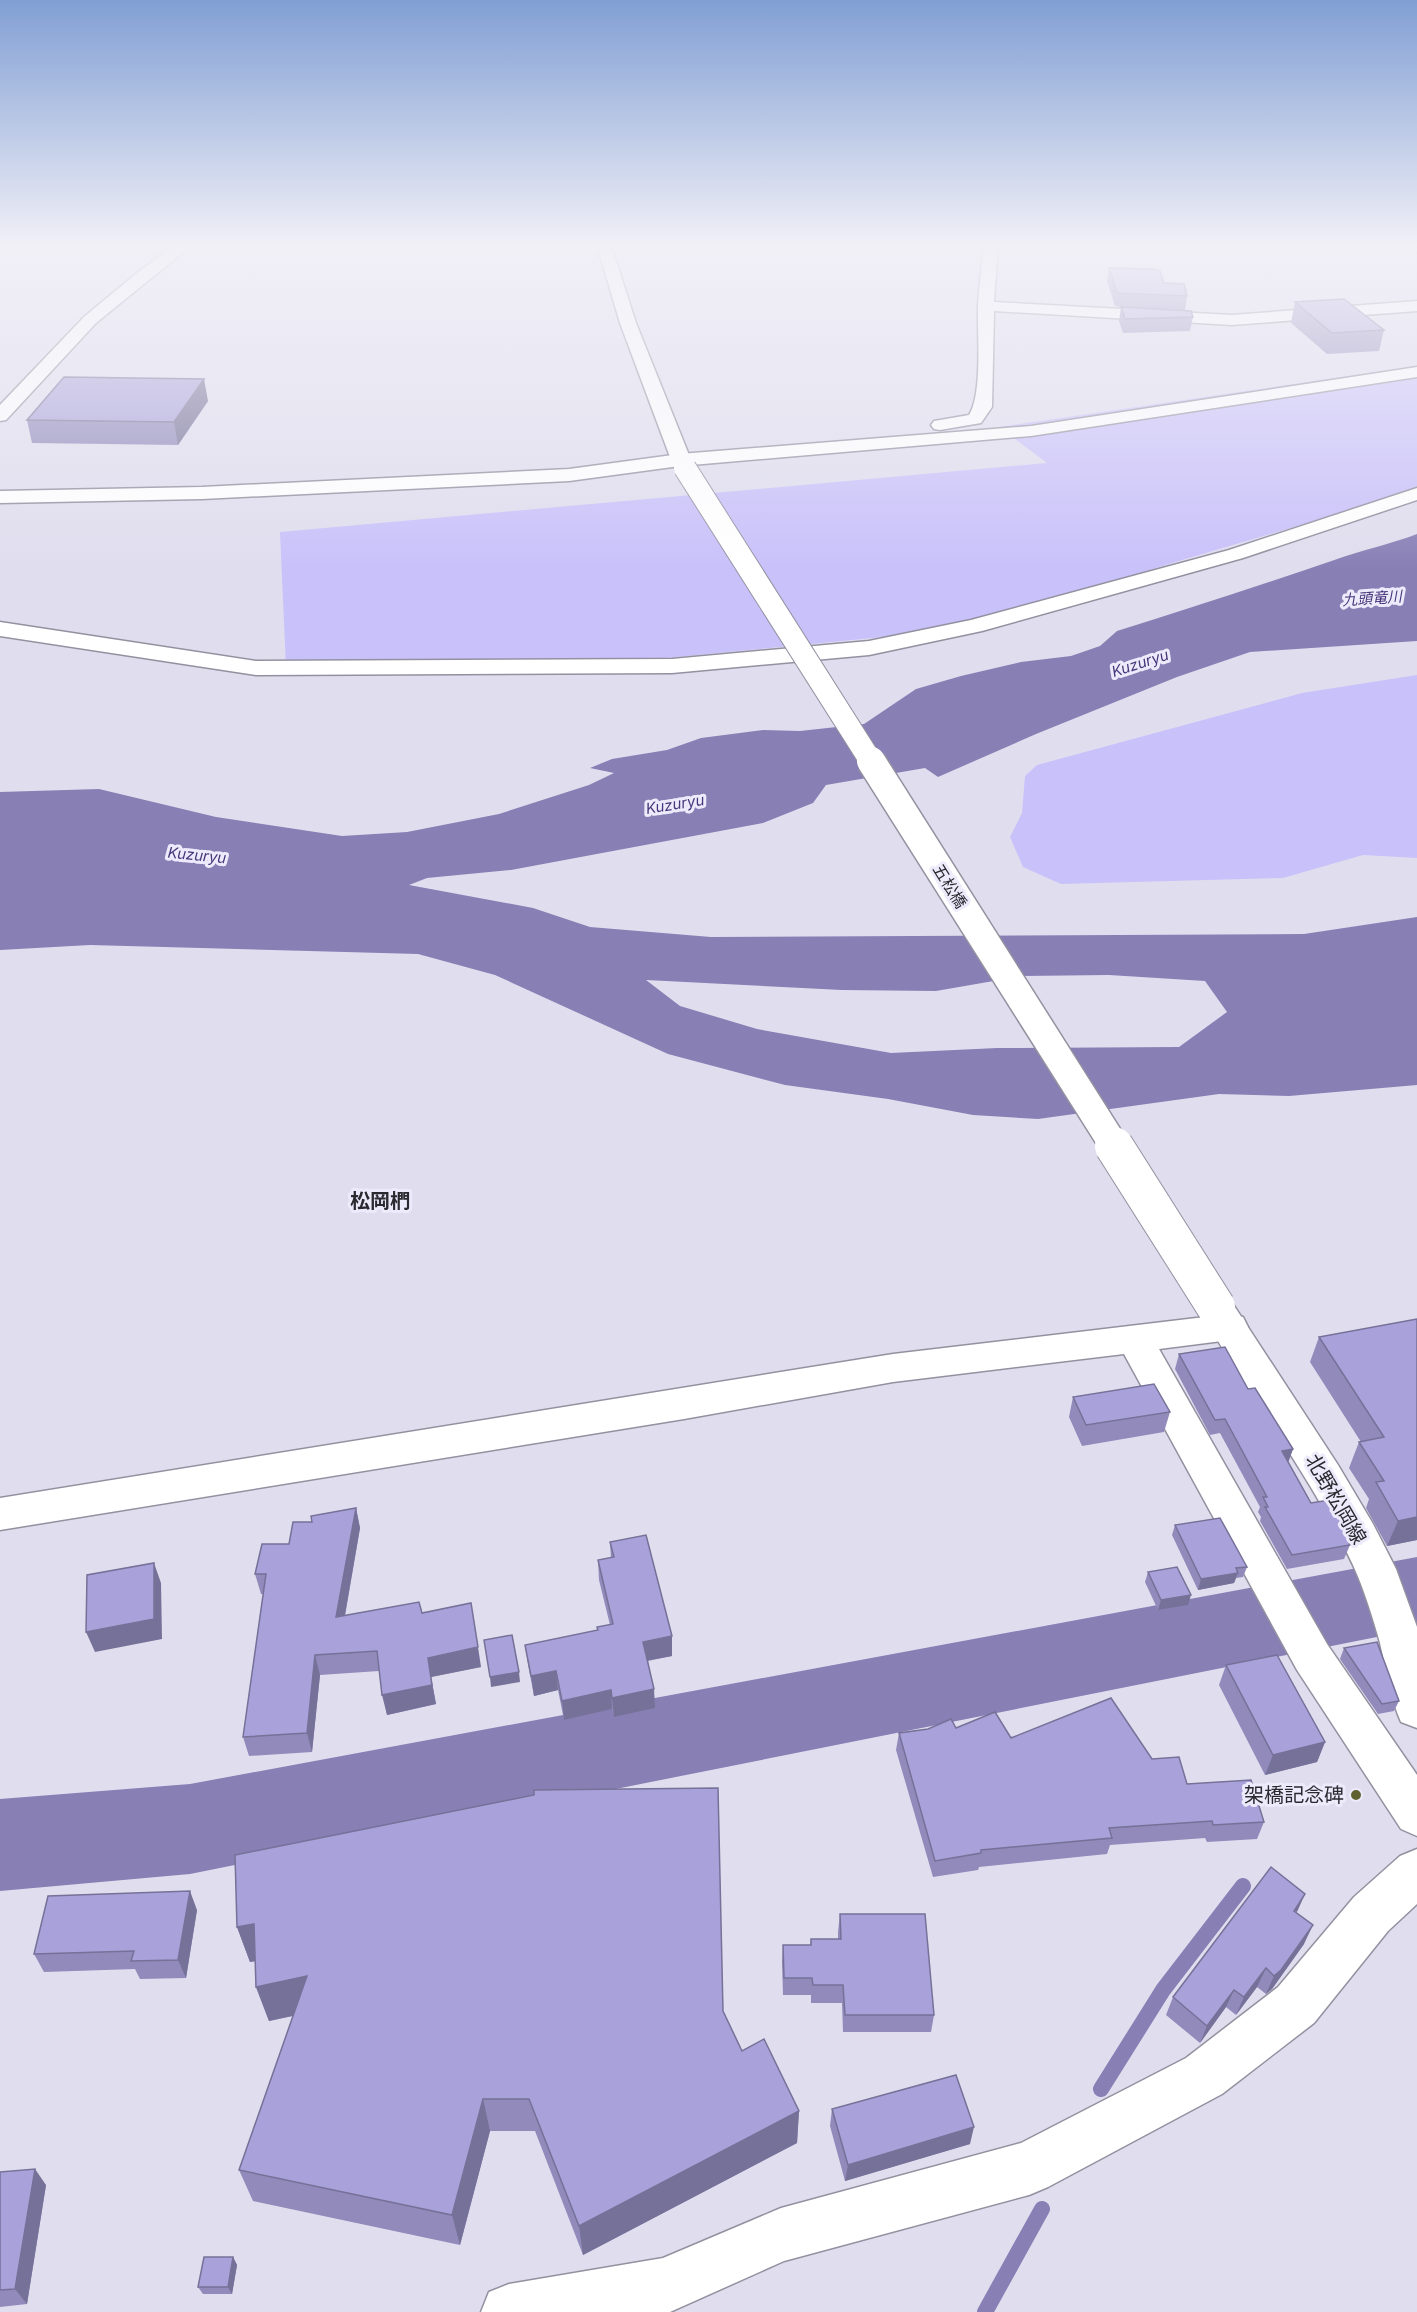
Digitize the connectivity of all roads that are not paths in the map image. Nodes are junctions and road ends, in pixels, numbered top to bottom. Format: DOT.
graph roads {
  1 [pos="59,353"];
  2 [pos="640,353"];
  3 [pos="986,353"];
  4 [pos="1417,372"];
  5 [pos="999,415"];
  6 [pos="0,416"];
  7 [pos="975,419"];
  8 [pos="794,452"];
  9 [pos="682,463"];
  10 [pos="1417,494"];
  11 [pos="0,497"];
  12 [pos="0,628"];
  13 [pos="1223,1317"];
  14 [pos="1135,1340"];
  15 [pos="0,1514"];
  16 [pos="1417,1708"];
  17 [pos="1417,1814"];
  18 [pos="1417,1872"];
  19 [pos="509,2312"];
  1 -- 6 [label="street"];
  2 -- 9 [label="street"];
  3 -- 7 [label="street"];
  4 -- 8 [label="street"];
  5 -- 7 [label="street"];
  7 -- 8 [label="street"];
  8 -- 9 [label="street"];
  9 -- 11 [label="street"];
  9 -- 13 [label="street, 五松橋, bridge"];
  10 -- 12 [label="street"];
  13 -- 14 [label="street"];
  13 -- 16 [label="street, 北野松岡線"];
  14 -- 15 [label="street"];
  14 -- 17 [label="street"];
  18 -- 19 [label="street"];
}
